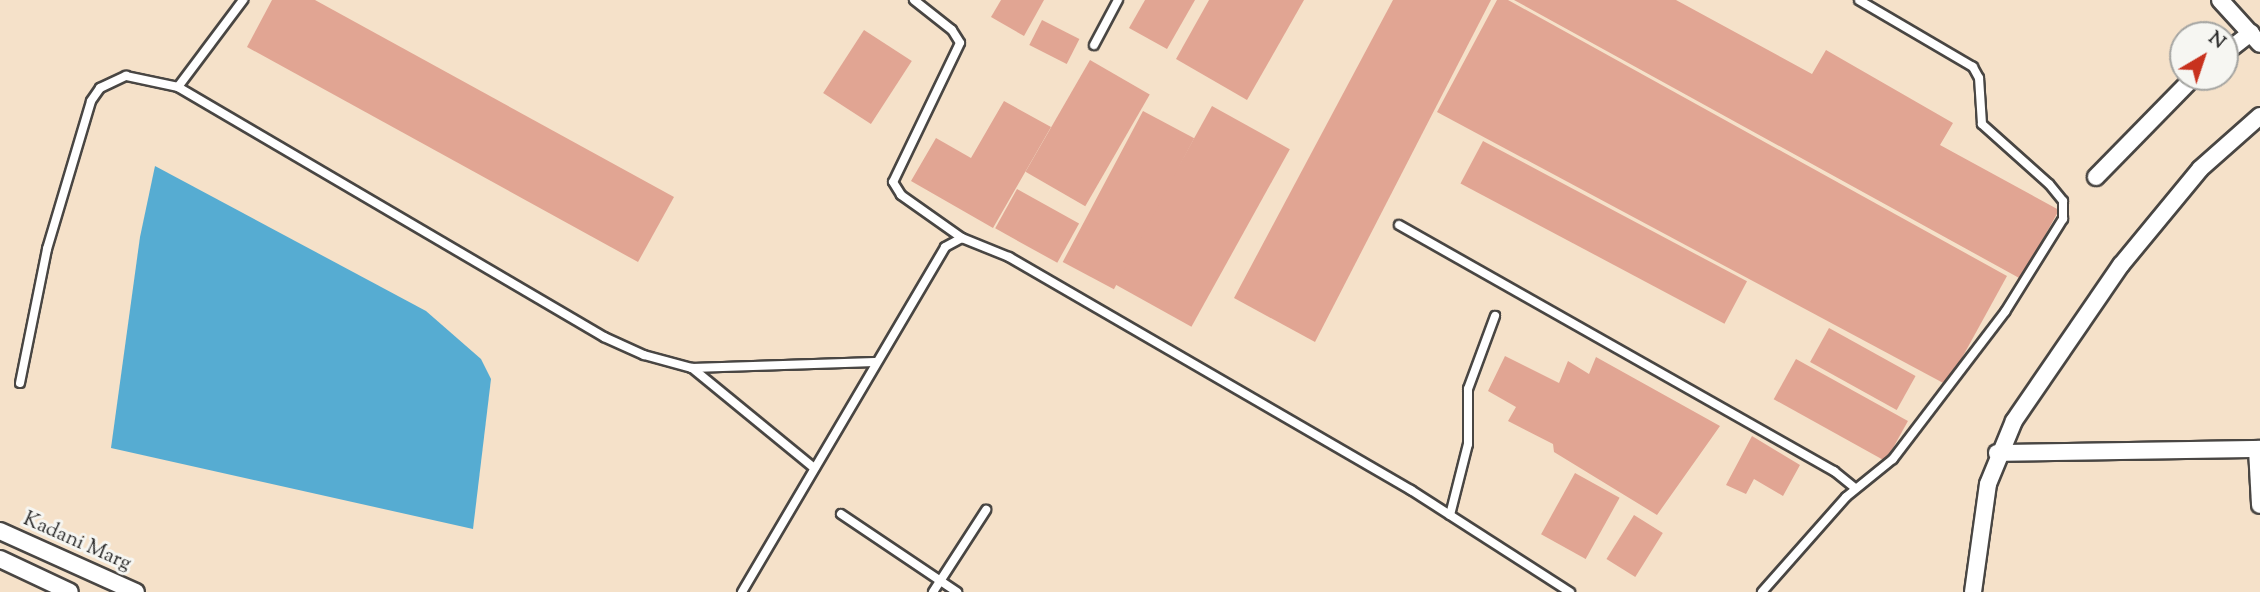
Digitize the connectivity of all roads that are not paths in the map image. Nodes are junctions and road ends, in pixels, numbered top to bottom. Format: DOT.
graph roads {
  1 [pos="243,0"];
  2 [pos="914,0"];
  3 [pos="1118,0"];
  4 [pos="1859,0"];
  5 [pos="2220,0"];
  6 [pos="2256,39"];
  7 [pos="1094,45"];
  8 [pos="2239,47"];
  9 [pos="178,87"];
  10 [pos="2180,91"];
  11 [pos="2260,116"];
  12 [pos="2096,177"];
  13 [pos="1399,225"];
  14 [pos="962,238"];
  15 [pos="1495,316"];
  16 [pos="875,362"];
  17 [pos="692,368"];
  18 [pos="20,383"];
  19 [pos="2258,449"];
  20 [pos="1997,453"];
  21 [pos="814,468"];
  22 [pos="1854,488"];
  23 [pos="2260,505"];
  24 [pos="986,510"];
  25 [pos="841,514"];
  26 [pos="1450,515"];
  27 [pos="0,531"];
  28 [pos="0,559"];
  29 [pos="35,575"];
  30 [pos="940,580"];
  31 [pos="43,592"];
  32 [pos="70,592"];
  33 [pos="136,592"];
  34 [pos="742,592"];
  35 [pos="933,592"];
  36 [pos="957,592"];
  37 [pos="1570,592"];
  38 [pos="1762,592"];
  39 [pos="1973,592"];
  1 -- 9 [label="lane"];
  2 -- 14 [label="lane"];
  3 -- 7 [label="lane"];
  4 -- 22 [label="lane"];
  5 -- 6 [label="street"];
  6 -- 8 [label="street"];
  9 -- 17 [label="lane"];
  9 -- 18 [label="lane"];
  10 -- 12 [label="street"];
  11 -- 20 [label="street"];
  13 -- 22 [label="lane"];
  14 -- 16 [label="lane"];
  14 -- 26 [label="lane"];
  15 -- 26 [label="lane"];
  16 -- 17 [label="lane"];
  16 -- 21 [label="lane"];
  17 -- 21 [label="lane"];
  19 -- 20 [label="street"];
  19 -- 23 [label="street"];
  20 -- 39 [label="street"];
  21 -- 34 [label="lane"];
  22 -- 38 [label="lane"];
  24 -- 30 [label="lane"];
  25 -- 30 [label="lane"];
  26 -- 37 [label="lane"];
  27 -- 33 [label="street, Kadani Marg"];
  28 -- 29 [label="street"];
  29 -- 31 [label="street"];
  29 -- 32 [label="street"];
  30 -- 35 [label="lane"];
  30 -- 36 [label="lane"];
}
